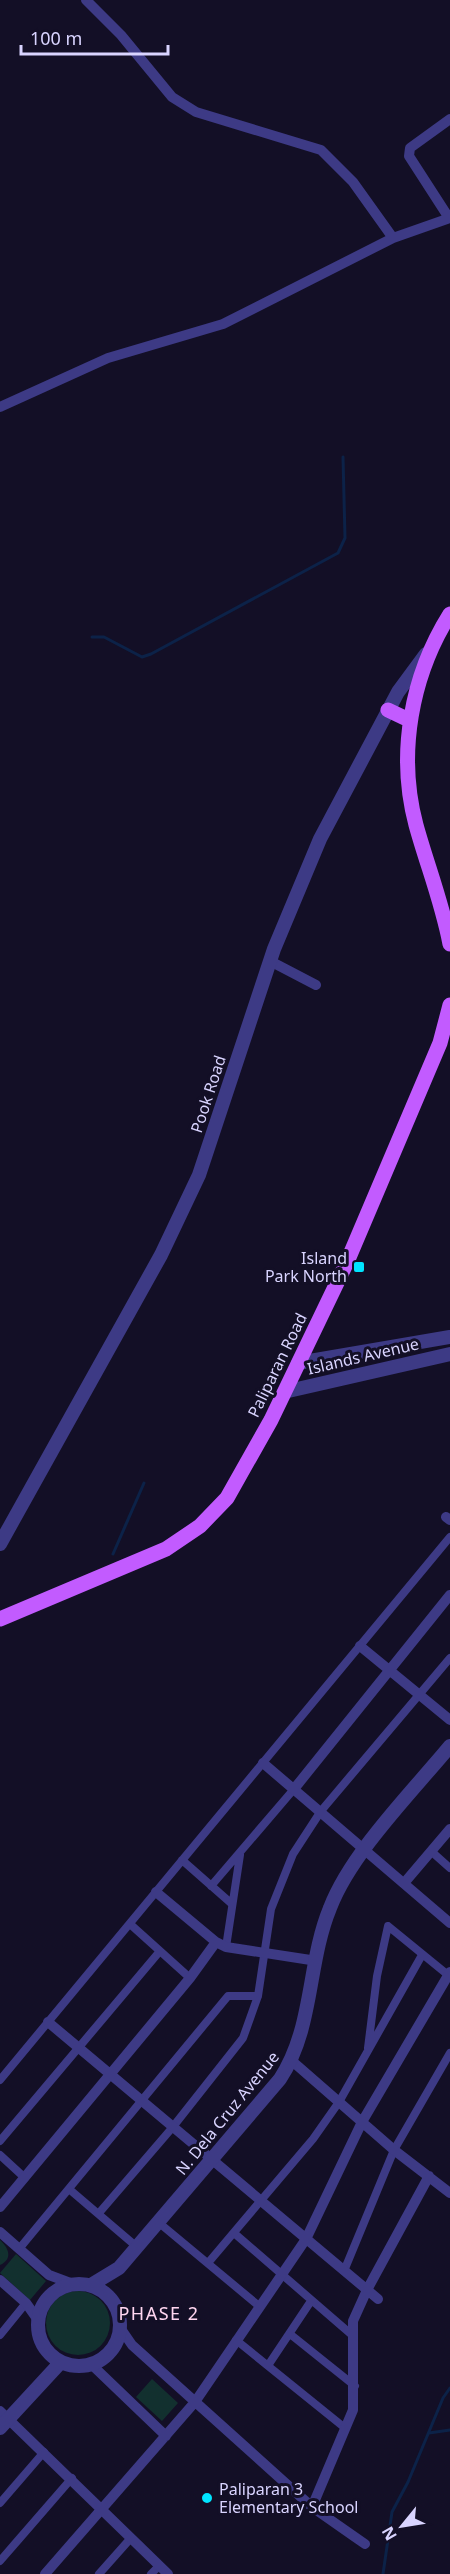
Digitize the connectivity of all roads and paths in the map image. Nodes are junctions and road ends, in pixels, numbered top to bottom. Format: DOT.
graph roads {
  1 [pos="86,0"];
  2 [pos="450,119"];
  3 [pos="450,218"];
  4 [pos="393,238"];
  5 [pos="0,407"];
  6 [pos="450,614"];
  7 [pos="431,648"];
  8 [pos="388,710"];
  9 [pos="409,720"];
  10 [pos="450,944"];
  11 [pos="270,961"];
  12 [pos="316,985"];
  13 [pos="450,1005"];
  14 [pos="450,1337"];
  15 [pos="450,1354"];
  16 [pos="298,1363"];
  17 [pos="284,1392"];
  18 [pos="450,1538"];
  19 [pos="0,1544"];
  20 [pos="450,1594"];
  21 [pos="0,1619"];
  22 [pos="360,1646"];
  23 [pos="450,1658"];
  24 [pos="388,1670"];
  25 [pos="419,1696"];
  26 [pos="450,1720"];
  27 [pos="450,1746"];
  28 [pos="262,1763"];
  29 [pos="294,1789"];
  30 [pos="321,1811"];
  31 [pos="450,1829"];
  32 [pos="365,1850"];
  33 [pos="432,1852"];
  34 [pos="240,1854"];
  35 [pos="182,1860"];
  36 [pos="450,1868"];
  37 [pos="405,1882"];
  38 [pos="211,1886"];
  39 [pos="156,1892"];
  40 [pos="232,1904"];
  41 [pos="450,1923"];
  42 [pos="130,1924"];
  43 [pos="221,1944"];
  44 [pos="160,1951"];
  45 [pos="264,1952"];
  46 [pos="422,1955"];
  47 [pos="317,1961"];
  48 [pos="449,1973"];
  49 [pos="190,1978"];
  50 [pos="258,1996"];
  51 [pos="48,2022"];
  52 [pos="78,2048"];
  53 [pos="367,2052"];
  54 [pos="450,2053"];
  55 [pos="292,2061"];
  56 [pos="111,2076"];
  57 [pos="0,2080"];
  58 [pos="140,2102"];
  59 [pos="339,2102"];
  60 [pos="362,2122"];
  61 [pos="172,2128"];
  62 [pos="0,2141"];
  63 [pos="394,2150"];
  64 [pos="0,2155"];
  65 [pos="212,2159"];
  66 [pos="429,2176"];
  67 [pos="25,2178"];
  68 [pos="69,2189"];
  69 [pos="450,2193"];
  70 [pos="261,2201"];
  71 [pos="0,2208"];
  72 [pos="99,2213"];
  73 [pos="158,2222"];
  74 [pos="0,2232"];
  75 [pos="234,2233"];
  76 [pos="306,2239"];
  77 [pos="137,2247"];
  78 [pos="19,2249"];
  79 [pos="208,2264"];
  80 [pos="119,2268"];
  81 [pos="344,2271"];
  82 [pos="281,2274"];
  83 [pos="0,2280"];
  84 [pos="73,2284"];
  85 [pos="91,2285"];
  86 [pos="367,2290"];
  87 [pos="111,2297"];
  88 [pos="378,2299"];
  89 [pos="311,2301"];
  90 [pos="26,2303"];
  91 [pos="259,2306"];
  92 [pos="38,2320"];
  93 [pos="121,2329"];
  94 [pos="290,2334"];
  95 [pos="0,2335"];
  96 [pos="352,2335"];
  97 [pos="236,2340"];
  98 [pos="49,2353"];
  99 [pos="61,2362"];
  100 [pos="269,2364"];
  101 [pos="92,2365"];
  102 [pos="355,2386"];
  103 [pos="195,2402"];
  104 [pos="2,2417"];
  105 [pos="345,2428"];
  106 [pos="166,2436"];
  107 [pos="44,2452"];
  108 [pos="72,2478"];
  109 [pos="0,2503"];
  110 [pos="312,2507"];
  111 [pos="100,2508"];
  112 [pos="130,2539"];
  113 [pos="365,2544"];
  114 [pos="0,2561"];
  115 [pos="155,2570"];
  116 [pos="45,2574"];
  117 [pos="99,2574"];
  118 [pos="168,2574"];
  1 -- 4 [label="street"];
  2 -- 3 [label="street"];
  3 -- 4 [label="street"];
  4 -- 5 [label="street"];
  6 -- 7 [label="main road"];
  7 -- 8 [label="street, Pook Road"];
  7 -- 9 [label="main road"];
  8 -- 9 [label="main road"];
  8 -- 11 [label="street, Pook Road"];
  9 -- 10 [label="main road"];
  11 -- 12 [label="street"];
  11 -- 19 [label="street, Pook Road"];
  13 -- 16 [label="main road, Paliparan Road"];
  14 -- 16 [label="street, Islands Avenue"];
  15 -- 17 [label="street, Islands Avenue"];
  16 -- 17 [label="main road, Paliparan Road"];
  17 -- 21 [label="main road, Paliparan Road"];
  18 -- 22 [label="street"];
  20 -- 24 [label="street"];
  22 -- 24 [label="street"];
  22 -- 28 [label="street"];
  23 -- 25 [label="street"];
  24 -- 25 [label="street"];
  24 -- 29 [label="street"];
  25 -- 26 [label="street"];
  25 -- 30 [label="street"];
  27 -- 32 [label="street, N. Dela Cruz Avenue"];
  28 -- 29 [label="street"];
  28 -- 35 [label="street"];
  29 -- 30 [label="street"];
  29 -- 34 [label="street"];
  30 -- 32 [label="street"];
  30 -- 45 [label="street"];
  31 -- 33 [label="street"];
  32 -- 37 [label="street"];
  32 -- 47 [label="street, N. Dela Cruz Avenue"];
  33 -- 36 [label="street"];
  33 -- 37 [label="street"];
  34 -- 38 [label="street"];
  34 -- 40 [label="street"];
  35 -- 38 [label="street"];
  35 -- 39 [label="street"];
  37 -- 41 [label="street"];
  38 -- 40 [label="street"];
  39 -- 42 [label="street"];
  39 -- 43 [label="street"];
  40 -- 43 [label="street"];
  42 -- 44 [label="street"];
  42 -- 51 [label="street"];
  43 -- 45 [label="street"];
  43 -- 49 [label="street"];
  44 -- 49 [label="street"];
  44 -- 52 [label="street"];
  45 -- 47 [label="street"];
  45 -- 50 [label="street"];
  46 -- 48 [label="street"];
  46 -- 53 [label="street"];
  46 -- 53 [label="street"];
  47 -- 55 [label="street, N. Dela Cruz Avenue"];
  48 -- 60 [label="street"];
  49 -- 56 [label="street"];
  50 -- 58 [label="street"];
  50 -- 61 [label="street"];
  51 -- 52 [label="street"];
  51 -- 57 [label="street"];
  52 -- 56 [label="street"];
  52 -- 62 [label="street"];
  53 -- 59 [label="street"];
  54 -- 63 [label="street"];
  55 -- 59 [label="street"];
  55 -- 65 [label="street, N. Dela Cruz Avenue"];
  56 -- 58 [label="street"];
  56 -- 67 [label="street"];
  58 -- 61 [label="street"];
  58 -- 68 [label="street"];
  59 -- 60 [label="street"];
  59 -- 70 [label="street"];
  60 -- 63 [label="street"];
  60 -- 76 [label="street"];
  61 -- 65 [label="street"];
  61 -- 72 [label="street"];
  63 -- 66 [label="street"];
  63 -- 81 [label="street"];
  64 -- 67 [label="street"];
  65 -- 70 [label="street"];
  65 -- 73 [label="street, N. Dela Cruz Avenue"];
  66 -- 69 [label="street"];
  66 -- 86 [label="street"];
  67 -- 71 [label="street"];
  68 -- 72 [label="street"];
  68 -- 78 [label="street"];
  70 -- 75 [label="street"];
  70 -- 76 [label="street"];
  72 -- 77 [label="street"];
  73 -- 77 [label="street, N. Dela Cruz Avenue"];
  73 -- 79 [label="street"];
  74 -- 78 [label="street"];
  75 -- 79 [label="street"];
  75 -- 82 [label="street"];
  76 -- 81 [label="street"];
  76 -- 82 [label="street"];
  77 -- 80 [label="street, N. Dela Cruz Avenue"];
  78 -- 84 [label="street"];
  79 -- 91 [label="street"];
  80 -- 85 [label="street, N. Dela Cruz Avenue"];
  80 -- 87 [label="street, N. Dela Cruz Avenue"];
  81 -- 86 [label="street"];
  82 -- 89 [label="street"];
  82 -- 91 [label="street"];
  83 -- 90 [label="street"];
  84 -- 85 [label="street"];
  84 -- 92 [label="street"];
  85 -- 87 [label="street"];
  86 -- 88 [label="street"];
  86 -- 96 [label="street"];
  87 -- 93 [label="street"];
  89 -- 94 [label="street"];
  89 -- 96 [label="street"];
  90 -- 92 [label="street"];
  90 -- 95 [label="street"];
  91 -- 97 [label="street"];
  92 -- 98 [label="street"];
  93 -- 101 [label="street"];
  93 -- 103 [label="street"];
  94 -- 100 [label="street"];
  94 -- 102 [label="street"];
  96 -- 102 [label="street"];
  97 -- 100 [label="street"];
  97 -- 103 [label="street"];
  98 -- 99 [label="street"];
  98 -- 104 [label="street"];
  99 -- 101 [label="street"];
  99 -- 104 [label="street"];
  100 -- 105 [label="street"];
  101 -- 106 [label="street"];
  102 -- 105 [label="street"];
  103 -- 106 [label="street"];
  103 -- 110 [label="street"];
  104 -- 107 [label="street"];
  105 -- 110 [label="street"];
  106 -- 111 [label="street"];
  107 -- 108 [label="street"];
  107 -- 109 [label="street"];
  108 -- 111 [label="street"];
  108 -- 114 [label="street"];
  110 -- 113 [label="street"];
  111 -- 112 [label="street"];
  111 -- 116 [label="street"];
  112 -- 115 [label="street"];
  112 -- 117 [label="street"];
  115 -- 118 [label="street"];
}
